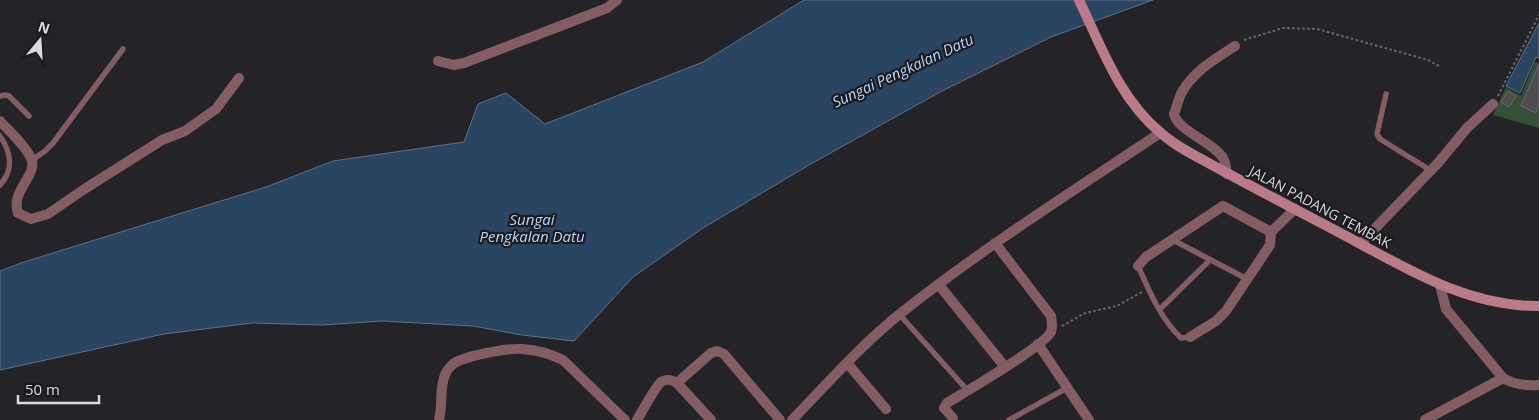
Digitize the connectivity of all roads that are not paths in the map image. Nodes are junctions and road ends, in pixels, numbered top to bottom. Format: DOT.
graph roads {
  1 [pos="617,0"];
  2 [pos="1079,0"];
  3 [pos="1235,46"];
  4 [pos="123,49"];
  5 [pos="438,61"];
  6 [pos="239,78"];
  7 [pos="1386,94"];
  8 [pos="0,96"];
  9 [pos="1493,104"];
  10 [pos="30,116"];
  11 [pos="0,121"];
  12 [pos="1160,133"];
  13 [pos="0,136"];
  14 [pos="32,160"];
  15 [pos="1430,170"];
  16 [pos="1228,174"];
  17 [pos="0,185"];
  18 [pos="1295,209"];
  19 [pos="1271,232"];
  20 [pos="1173,240"];
  21 [pos="995,244"];
  22 [pos="1360,244"];
  23 [pos="1210,260"];
  24 [pos="1138,266"];
  25 [pos="1247,279"];
  26 [pos="939,285"];
  27 [pos="1440,285"];
  28 [pos="1539,306"];
  29 [pos="1160,309"];
  30 [pos="899,314"];
  31 [pos="1190,337"];
  32 [pos="1038,344"];
  33 [pos="847,363"];
  34 [pos="1005,367"];
  35 [pos="1503,378"];
  36 [pos="676,383"];
  37 [pos="1539,385"];
  38 [pos="1067,388"];
  39 [pos="968,391"];
  40 [pos="886,409"];
  41 [pos="954,419"];
  42 [pos="439,420"];
  43 [pos="625,420"];
  44 [pos="637,420"];
  45 [pos="711,420"];
  46 [pos="780,420"];
  47 [pos="792,420"];
  48 [pos="1009,420"];
  49 [pos="1089,420"];
  50 [pos="1425,420"];
  1 -- 5 [label="street"];
  2 -- 12 [label="main road, JALAN PADANG TEMBAK"];
  3 -- 16 [label="street"];
  4 -- 14 [label="lane"];
  6 -- 14 [label="street"];
  7 -- 15 [label="lane"];
  8 -- 10 [label="lane"];
  9 -- 15 [label="street"];
  11 -- 14 [label="street"];
  12 -- 16 [label="main road, JALAN PADANG TEMBAK"];
  12 -- 21 [label="street"];
  13 -- 17 [label="lane"];
  15 -- 22 [label="street"];
  16 -- 18 [label="main road, JALAN PADANG TEMBAK"];
  18 -- 19 [label="street"];
  18 -- 22 [label="main road, JALAN PADANG TEMBAK"];
  19 -- 20 [label="street"];
  19 -- 25 [label="street"];
  20 -- 23 [label="lane"];
  20 -- 24 [label="street"];
  21 -- 26 [label="street"];
  21 -- 32 [label="street"];
  22 -- 27 [label="main road, JALAN PADANG TEMBAK"];
  23 -- 25 [label="lane"];
  23 -- 29 [label="lane"];
  24 -- 29 [label="lane"];
  25 -- 31 [label="street"];
  26 -- 30 [label="street"];
  26 -- 34 [label="street"];
  27 -- 28 [label="main road, JALAN PADANG TEMBAK"];
  27 -- 35 [label="street"];
  29 -- 31 [label="lane"];
  30 -- 33 [label="street"];
  30 -- 39 [label="lane"];
  32 -- 34 [label="street"];
  32 -- 38 [label="street"];
  33 -- 40 [label="street"];
  33 -- 47 [label="street"];
  34 -- 39 [label="street"];
  35 -- 37 [label="street"];
  35 -- 50 [label="street"];
  36 -- 44 [label="street"];
  36 -- 45 [label="street"];
  36 -- 46 [label="street"];
  38 -- 48 [label="lane"];
  38 -- 49 [label="street"];
  39 -- 41 [label="street"];
  42 -- 43 [label="street"];
}
